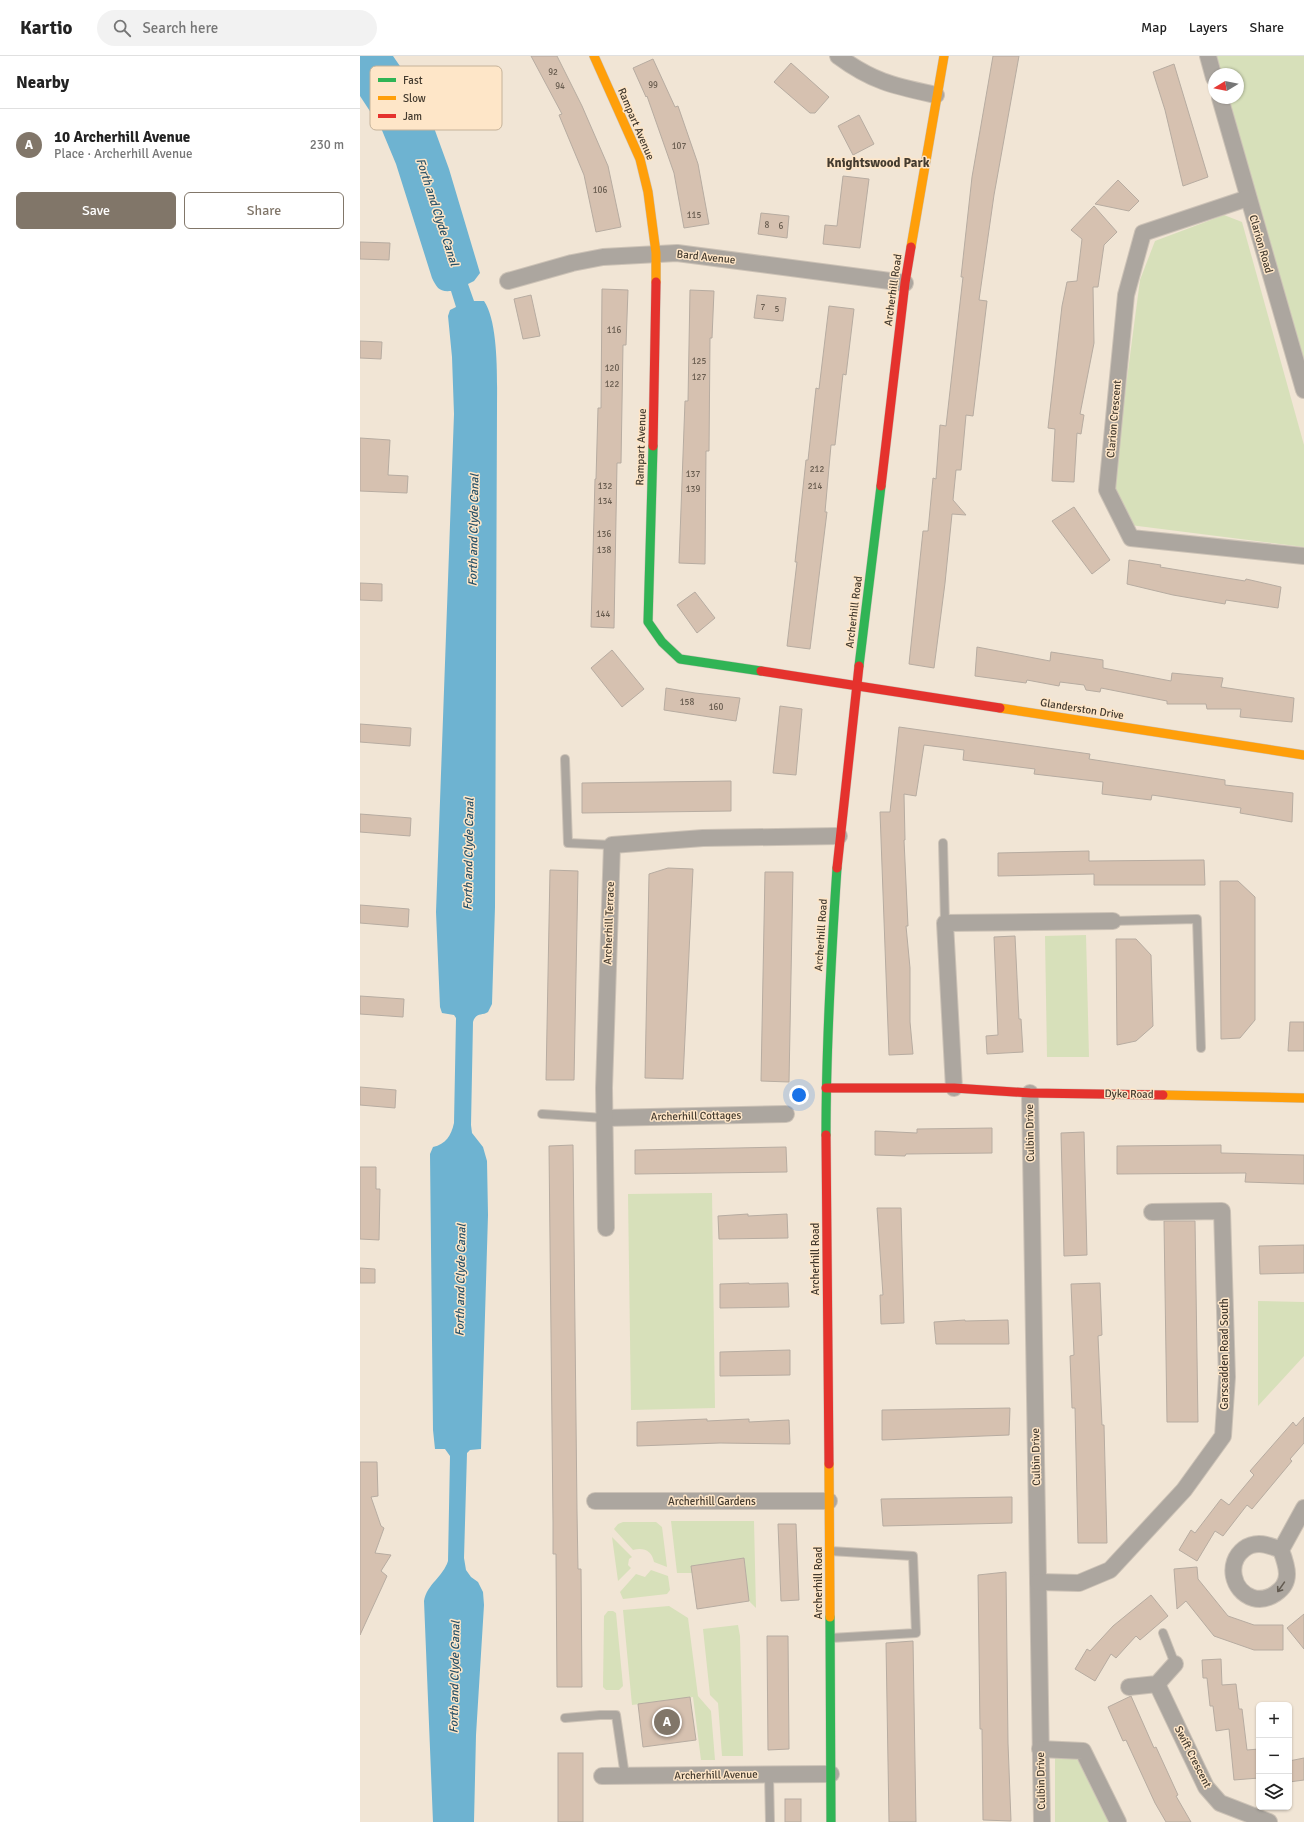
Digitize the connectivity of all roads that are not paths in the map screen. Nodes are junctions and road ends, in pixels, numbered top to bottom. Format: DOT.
graph roads {
  1 [pos="594,56"];
  2 [pos="838,56"];
  3 [pos="944,56"];
  4 [pos="1208,56"];
  5 [pos="1211,68"];
  6 [pos="936,95"];
  7 [pos="1222,104"];
  8 [pos="1248,198"];
  9 [pos="656,253"];
  10 [pos="508,281"];
  11 [pos="905,283"];
  12 [pos="1304,390"];
  13 [pos="1304,556"];
  14 [pos="856,687"];
  15 [pos="1304,755"];
  16 [pos="565,759"];
  17 [pos="839,836"];
  18 [pos="943,842"];
  19 [pos="612,845"];
  20 [pos="1113,921"];
  21 [pos="945,923"];
  22 [pos="1201,1048"];
  23 [pos="826,1088"];
  24 [pos="954,1088"];
  25 [pos="1030,1093"];
  26 [pos="1304,1098"];
  27 [pos="542,1114"];
  28 [pos="786,1114"];
  29 [pos="605,1118"];
  30 [pos="1152,1212"];
  31 [pos="606,1228"];
  32 [pos="595,1501"];
  33 [pos="829,1501"];
  34 [pos="1304,1508"];
  35 [pos="1281,1550"];
  36 [pos="829,1551"];
  37 [pos="1038,1582"];
  38 [pos="1164,1633"];
  39 [pos="830,1638"];
  40 [pos="1176,1664"];
  41 [pos="1157,1684"];
  42 [pos="1129,1687"];
  43 [pos="565,1718"];
  44 [pos="1040,1749"];
  45 [pos="831,1774"];
  46 [pos="769,1775"];
  47 [pos="602,1776"];
  48 [pos="625,1776"];
  49 [pos="770,1822"];
  50 [pos="831,1822"];
  51 [pos="1042,1822"];
  52 [pos="1118,1822"];
  53 [pos="1269,1822"];
  1 -- 9 [label="street, Rampart Avenue"];
  2 -- 6 [label="street"];
  3 -- 6 [label="street, Archerhill Road"];
  4 -- 5 [label="street"];
  6 -- 11 [label="street, Archerhill Road"];
  7 -- 8 [label="street, Clarion Road"];
  8 -- 12 [label="street, Clarion Road"];
  8 -- 13 [label="street, Clarion Crescent"];
  9 -- 10 [label="street, Bard Avenue"];
  9 -- 11 [label="street, Bard Avenue"];
  9 -- 14 [label="street, Rampart Avenue"];
  11 -- 14 [label="street, Archerhill Road"];
  14 -- 15 [label="street, Glanderston Drive"];
  14 -- 17 [label="street, Archerhill Road"];
  16 -- 19 [label="lane"];
  17 -- 19 [label="street"];
  17 -- 23 [label="street, Archerhill Road"];
  18 -- 21 [label="lane"];
  19 -- 29 [label="street, Archerhill Terrace"];
  20 -- 21 [label="street"];
  20 -- 22 [label="lane"];
  21 -- 24 [label="street"];
  23 -- 24 [label="street, Dyke Road"];
  23 -- 33 [label="street, Archerhill Road"];
  24 -- 25 [label="street, Dyke Road"];
  25 -- 26 [label="street, Dyke Road"];
  25 -- 37 [label="street, Culbin Drive"];
  27 -- 29 [label="lane"];
  28 -- 29 [label="street, Archerhill Cottages"];
  29 -- 31 [label="street, Archerhill Terrace"];
  30 -- 37 [label="street, Garscadden Road South"];
  32 -- 33 [label="street, Archerhill Gardens"];
  33 -- 36 [label="street, Archerhill Road"];
  34 -- 35 [label="street"];
  36 -- 39 [label="street, Archerhill Road"];
  36 -- 39 [label="lane"];
  37 -- 44 [label="street, Culbin Drive"];
  38 -- 40 [label="lane"];
  39 -- 45 [label="street, Archerhill Road"];
  40 -- 41 [label="street"];
  41 -- 42 [label="street"];
  41 -- 53 [label="street, Swift Crescent"];
  43 -- 48 [label="lane"];
  44 -- 51 [label="street, Culbin Drive"];
  44 -- 52 [label="street"];
  45 -- 46 [label="street, Archerhill Avenue"];
  45 -- 50 [label="street, Archerhill Road"];
  46 -- 48 [label="street, Archerhill Avenue"];
  46 -- 49 [label="lane"];
  47 -- 48 [label="street, Archerhill Avenue"];
}
